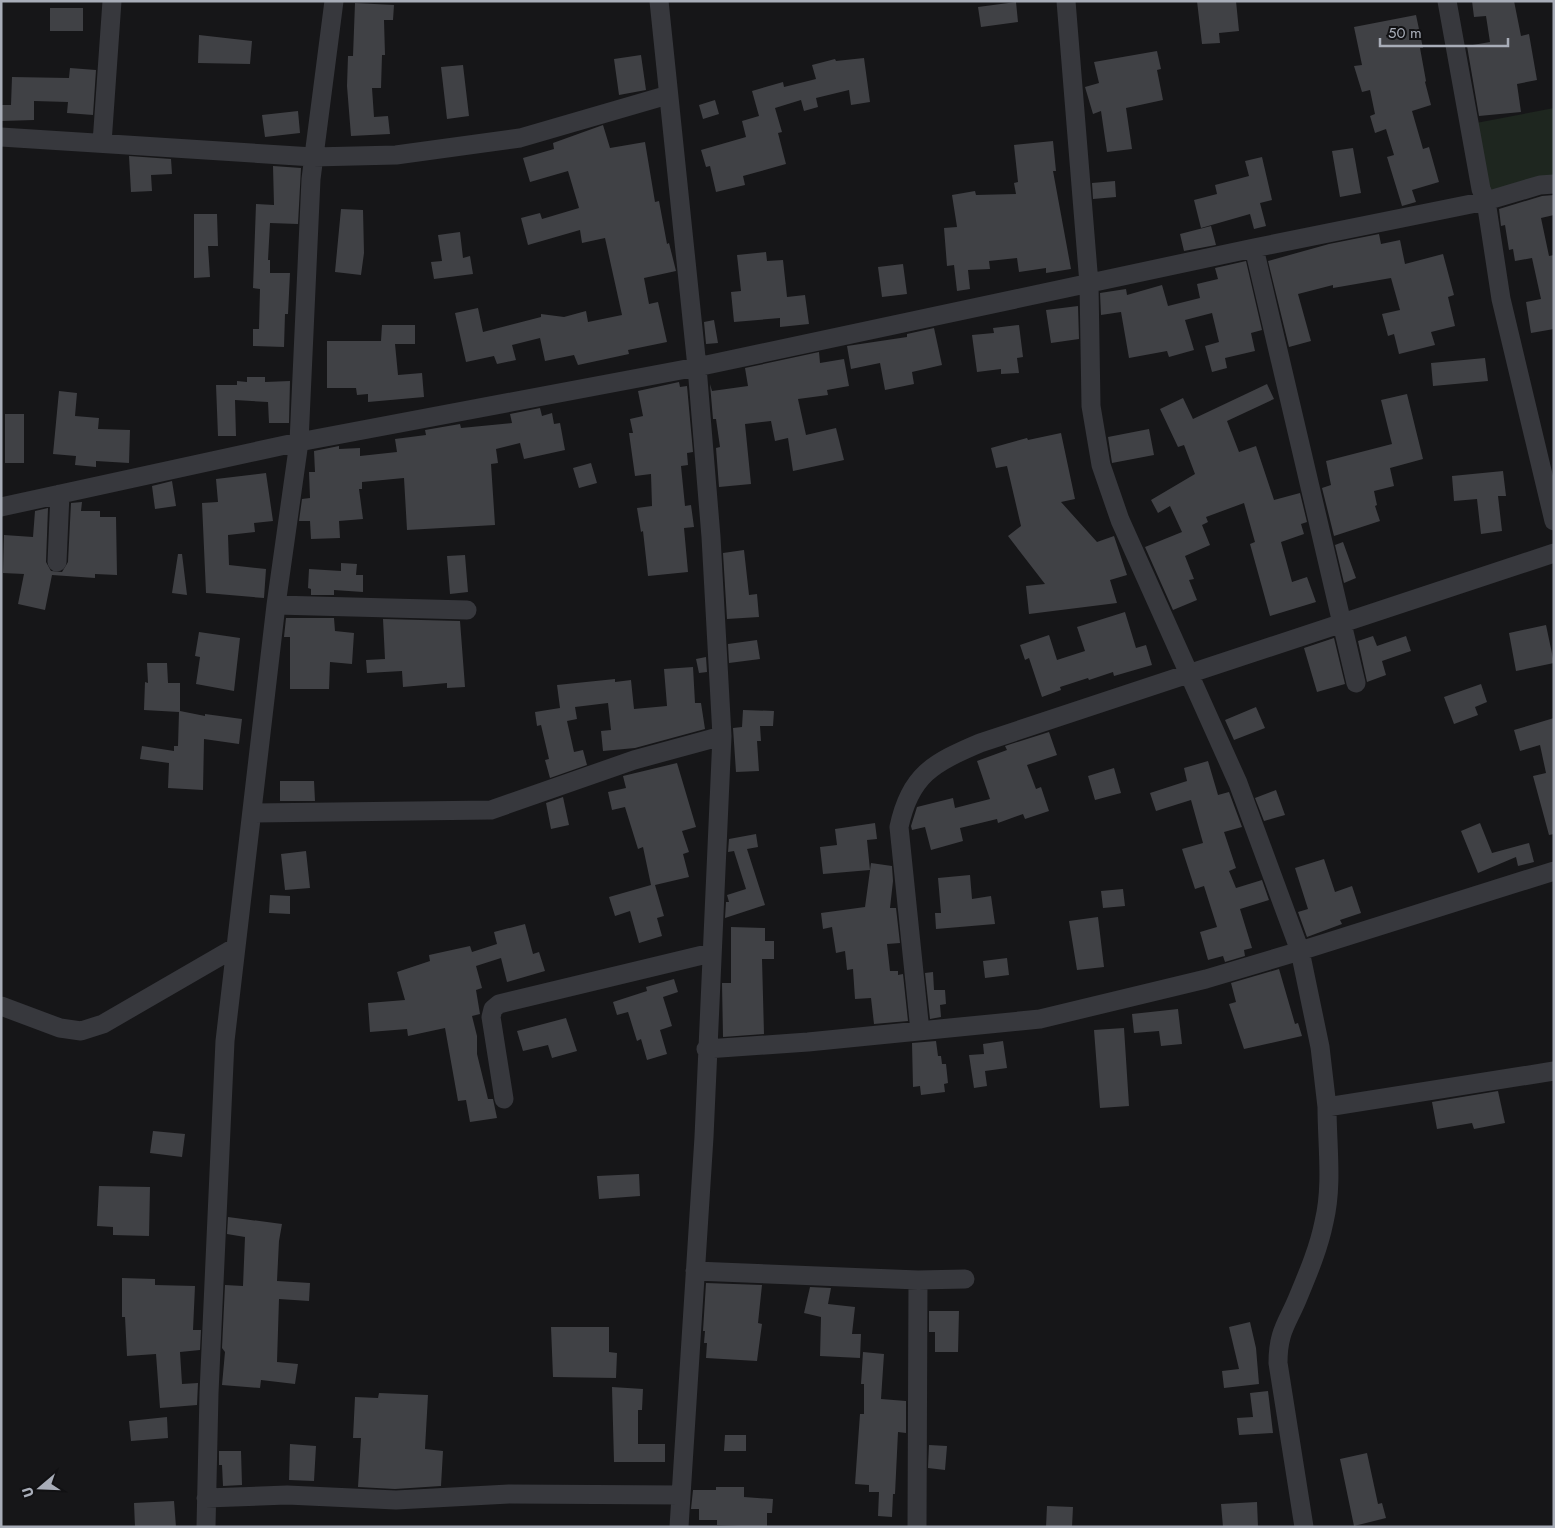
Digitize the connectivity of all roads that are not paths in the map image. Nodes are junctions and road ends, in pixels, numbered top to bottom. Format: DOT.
graph roads {
  1 [pos="112,1"];
  2 [pos="334,1"];
  3 [pos="659,1"];
  4 [pos="1066,1"];
  5 [pos="1447,1"];
  6 [pos="668,95"];
  7 [pos="1,137"];
  8 [pos="102,143"];
  9 [pos="313,157"];
  10 [pos="1554,184"];
  11 [pos="1486,201"];
  12 [pos="1254,248"];
  13 [pos="1089,284"];
  14 [pos="697,367"];
  15 [pos="299,442"];
  16 [pos="60,494"];
  17 [pos="1,507"];
  18 [pos="1554,521"];
  19 [pos="1554,553"];
  20 [pos="57,562"];
  21 [pos="276,605"];
  22 [pos="467,610"];
  23 [pos="1342,625"];
  24 [pos="1189,674"];
  25 [pos="1356,683"];
  26 [pos="722,736"];
  27 [pos="252,812"];
  28 [pos="1554,870"];
  29 [pos="236,947"];
  30 [pos="1300,951"];
  31 [pos="711,952"];
  32 [pos="1,1006"];
  33 [pos="920,1031"];
  34 [pos="706,1049"];
  35 [pos="1554,1071"];
  36 [pos="504,1099"];
  37 [pos="1327,1107"];
  38 [pos="695,1271"];
  39 [pos="965,1279"];
  40 [pos="918,1280"];
  41 [pos="681,1495"];
  42 [pos="206,1498"];
  43 [pos="206,1527"];
  44 [pos="679,1527"];
  45 [pos="918,1527"];
  46 [pos="1304,1527"];
  1 -- 8 [label="street"];
  2 -- 9 [label="street"];
  3 -- 6 [label="street"];
  4 -- 13 [label="street"];
  5 -- 11 [label="street"];
  6 -- 9 [label="street"];
  6 -- 14 [label="street"];
  7 -- 8 [label="street"];
  8 -- 9 [label="street"];
  9 -- 15 [label="street"];
  10 -- 11 [label="street"];
  11 -- 12 [label="street"];
  11 -- 18 [label="street"];
  12 -- 13 [label="street"];
  12 -- 23 [label="street"];
  13 -- 14 [label="street"];
  13 -- 24 [label="street"];
  14 -- 15 [label="street"];
  14 -- 26 [label="street"];
  15 -- 16 [label="street"];
  15 -- 21 [label="street"];
  16 -- 17 [label="street"];
  16 -- 20 [label="street"];
  19 -- 23 [label="street"];
  21 -- 22 [label="street"];
  21 -- 27 [label="street"];
  23 -- 24 [label="street"];
  23 -- 25 [label="street"];
  24 -- 30 [label="street"];
  24 -- 33 [label="street"];
  26 -- 27 [label="street"];
  26 -- 31 [label="street"];
  27 -- 29 [label="street"];
  28 -- 30 [label="street"];
  29 -- 32 [label="street"];
  29 -- 42 [label="street"];
  30 -- 33 [label="street"];
  30 -- 37 [label="street"];
  31 -- 34 [label="street"];
  31 -- 36 [label="street"];
  33 -- 34 [label="street"];
  34 -- 38 [label="street"];
  35 -- 37 [label="street"];
  37 -- 46 [label="street"];
  38 -- 40 [label="street"];
  38 -- 41 [label="street"];
  39 -- 40 [label="street"];
  40 -- 45 [label="street"];
  41 -- 42 [label="street"];
  41 -- 44 [label="street"];
  42 -- 43 [label="street"];
}
